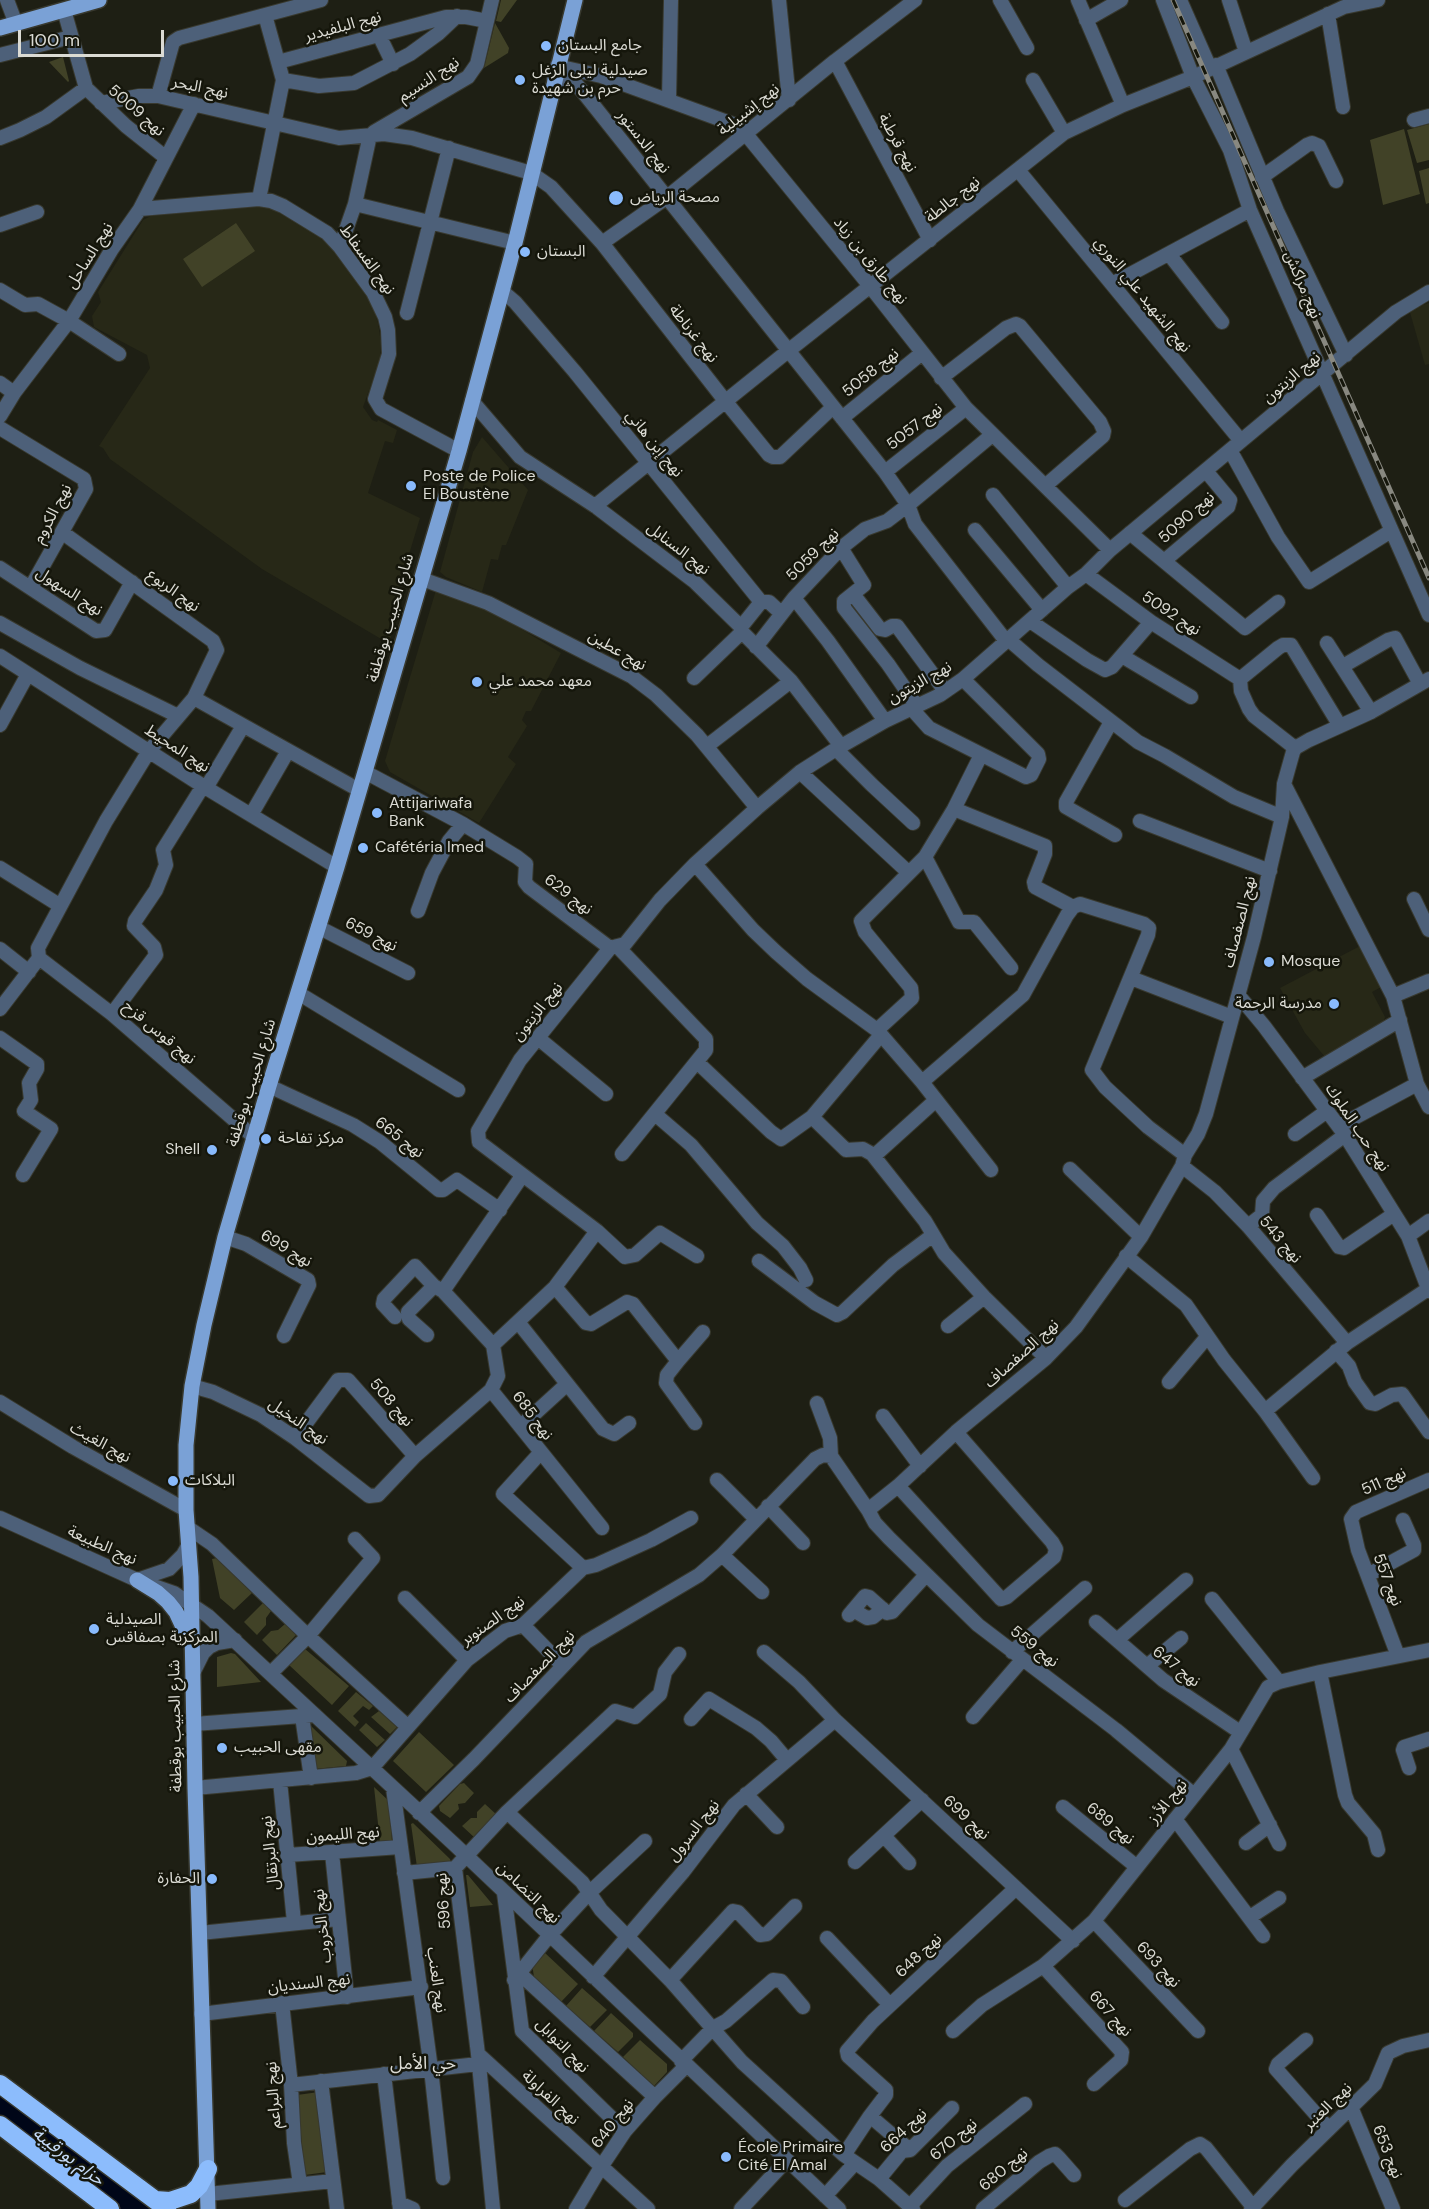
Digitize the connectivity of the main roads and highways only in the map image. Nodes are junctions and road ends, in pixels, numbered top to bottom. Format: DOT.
graph roads {
  1 [pos="99,0"];
  2 [pos="575,0"];
  3 [pos="0,28"];
  4 [pos="137,1580"];
  5 [pos="193,1647"];
  6 [pos="0,2084"];
  7 [pos="0,2125"];
  8 [pos="208,2169"];
  9 [pos="208,2201"];
  10 [pos="161,2204"];
  11 [pos="106,2208"];
  1 -- 3 [label="main road"];
  2 -- 5 [label="main road, شارع الحبيب بوقطفة"];
  4 -- 5 [label="main road"];
  5 -- 8 [label="main road, شارع الحبيب بوقطفة"];
  6 -- 10 [label="highway"];
  7 -- 11 [label="highway"];
  8 -- 9 [label="main road, شارع الحبيب بوقطفة"];
  8 -- 10 [label="highway"];
}
